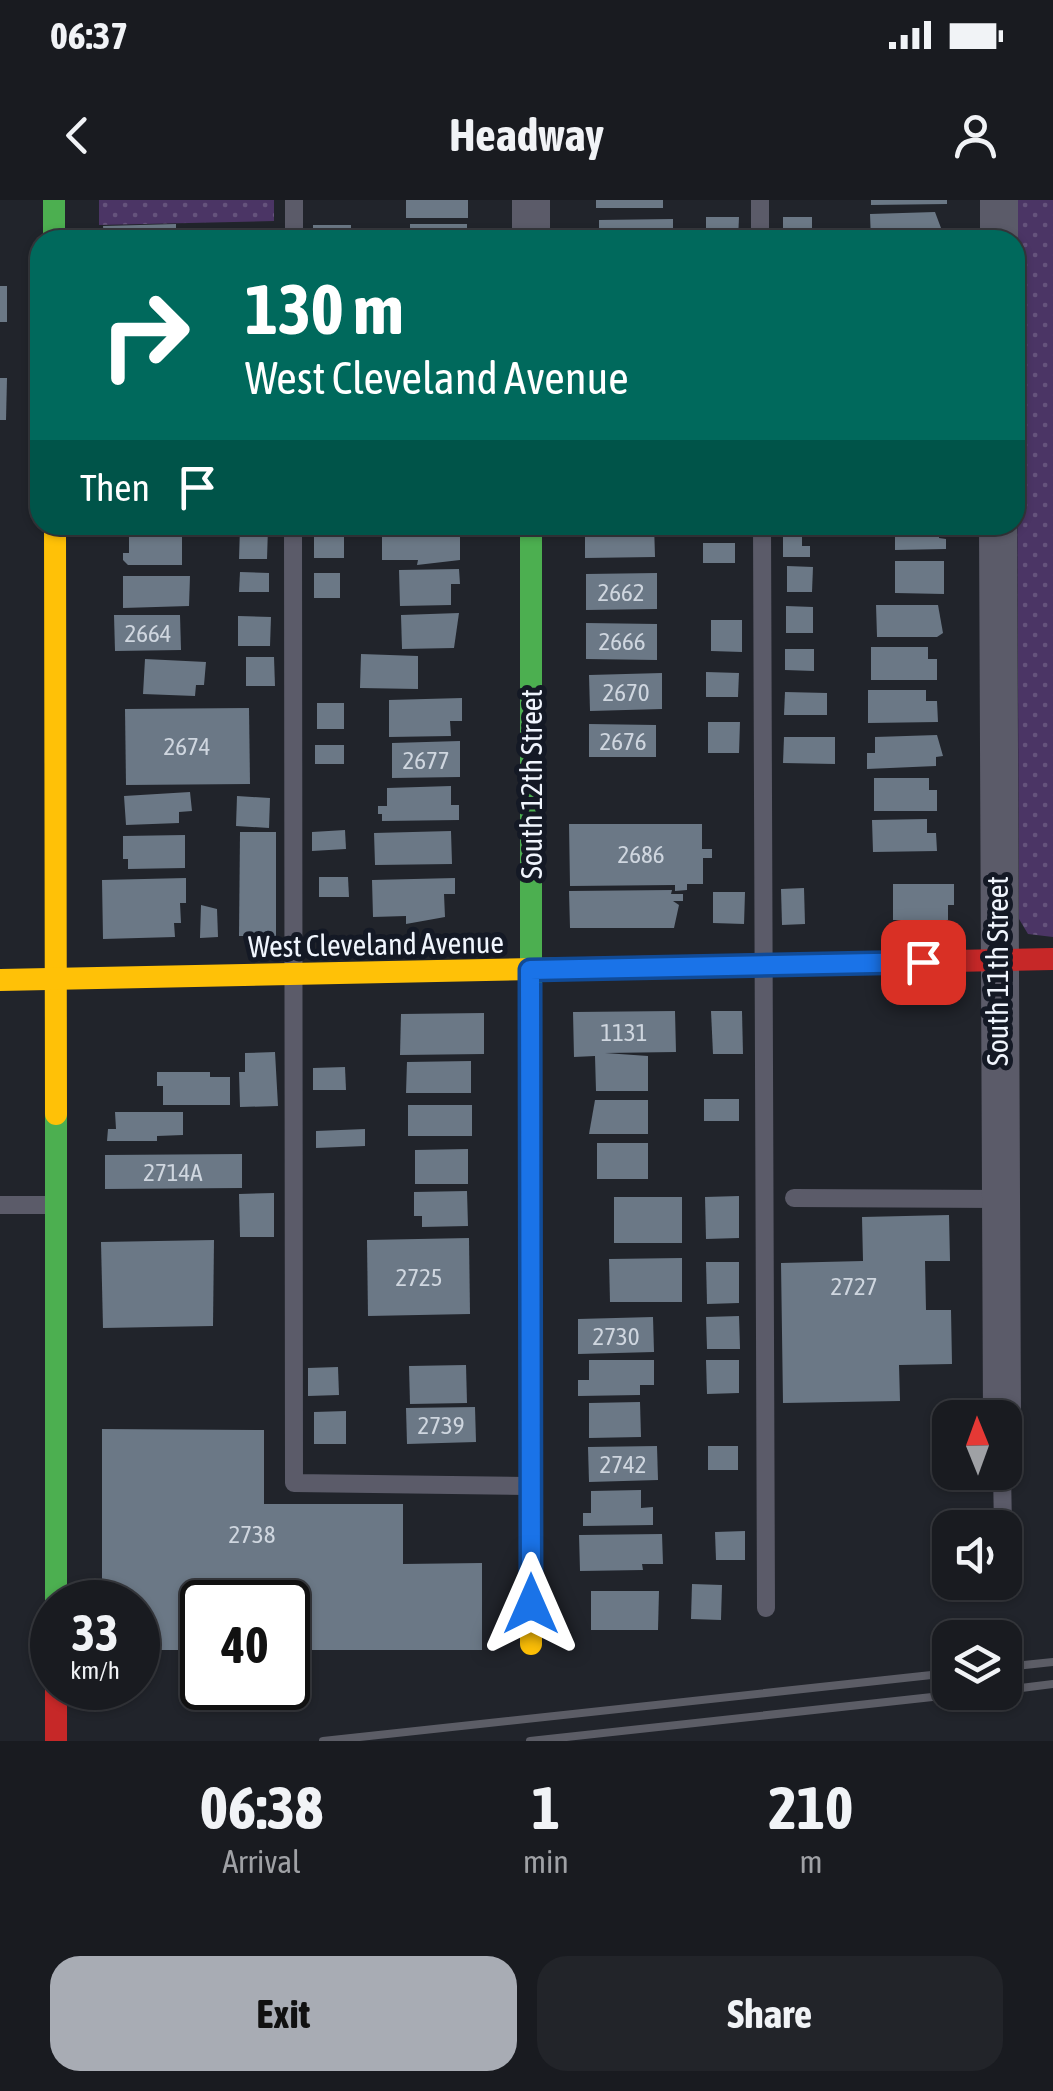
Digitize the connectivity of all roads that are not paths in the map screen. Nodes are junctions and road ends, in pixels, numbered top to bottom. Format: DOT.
graph roads {
  1 [pos="294,200"];
  2 [pos="531,200"];
  3 [pos="760,200"];
  4 [pos="999,200"];
  5 [pos="54,204"];
  6 [pos="54,230"];
  7 [pos="294,230"];
  8 [pos="531,230"];
  9 [pos="760,230"];
  10 [pos="999,230"];
  11 [pos="55,535"];
  12 [pos="293,535"];
  13 [pos="531,535"];
  14 [pos="762,535"];
  15 [pos="998,535"];
  16 [pos="996,960"];
  17 [pos="1053,960"];
  18 [pos="764,966"];
  19 [pos="530,970"];
  20 [pos="292,976"];
  21 [pos="0,980"];
  22 [pos="56,980"];
  23 [pos="794,1198"];
  24 [pos="1000,1199"];
  25 [pos="0,1205"];
  26 [pos="56,1206"];
  27 [pos="1002,1400"];
  28 [pos="531,1486"];
  29 [pos="56,1580"];
  30 [pos="766,1608"];
  31 [pos="532,1644"];
  1 -- 7 [label="lane"];
  2 -- 8 [label="street"];
  3 -- 9 [label="lane"];
  4 -- 10 [label="street"];
  5 -- 6 [label="street"];
  11 -- 22 [label="street"];
  12 -- 20 [label="lane"];
  13 -- 19 [label="street, South 12th Street"];
  14 -- 18 [label="lane"];
  15 -- 16 [label="street, South 11th Street"];
  16 -- 17 [label="street, West Cleveland Avenue"];
  16 -- 18 [label="street, West Cleveland Avenue"];
  16 -- 24 [label="street, South 11th Street"];
  18 -- 19 [label="street, West Cleveland Avenue"];
  18 -- 30 [label="lane"];
  19 -- 20 [label="street, West Cleveland Avenue"];
  19 -- 28 [label="street, South 12th Street"];
  20 -- 22 [label="street, West Cleveland Avenue"];
  20 -- 28 [label="lane"];
  21 -- 22 [label="street, West Cleveland Avenue"];
  22 -- 26 [label="street"];
  23 -- 24 [label="lane"];
  24 -- 27 [label="street, South 11th Street"];
  25 -- 26 [label="lane"];
  26 -- 29 [label="street"];
  28 -- 31 [label="street, South 12th Street"];
}
